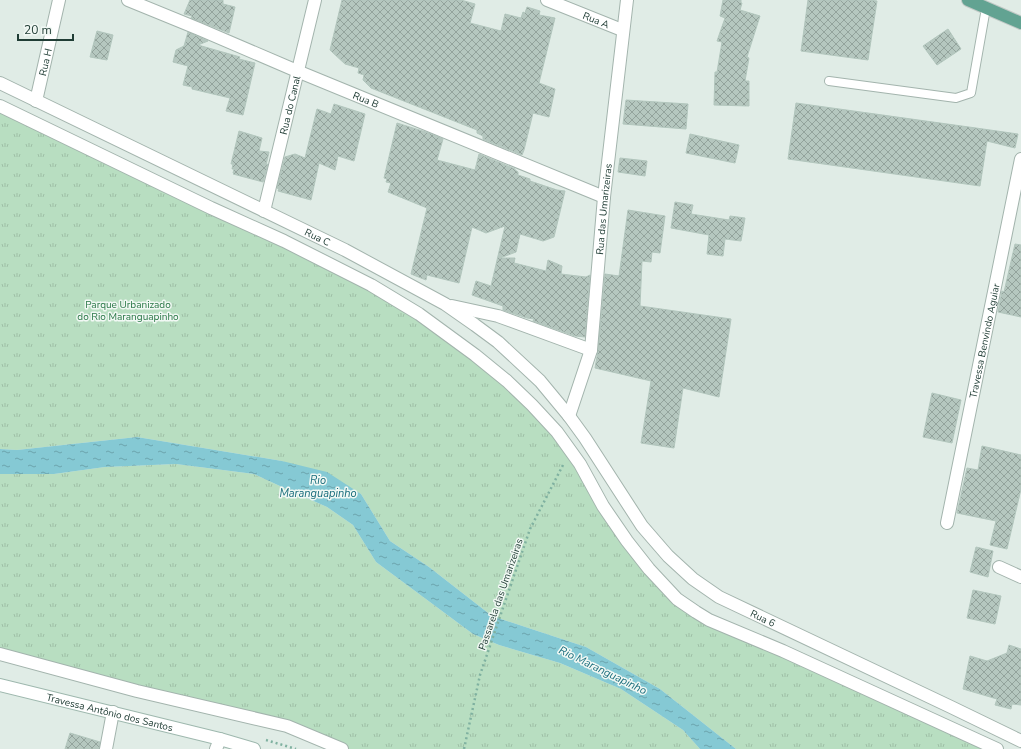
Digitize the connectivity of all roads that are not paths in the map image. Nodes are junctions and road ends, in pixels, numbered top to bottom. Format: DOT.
graph roads {
  1 [pos="59,0"];
  2 [pos="128,0"];
  3 [pos="315,0"];
  4 [pos="547,0"];
  5 [pos="627,0"];
  6 [pos="968,0"];
  7 [pos="986,8"];
  8 [pos="1021,22"];
  9 [pos="622,30"];
  10 [pos="297,71"];
  11 [pos="829,81"];
  12 [pos="0,83"];
  13 [pos="36,101"];
  14 [pos="0,106"];
  15 [pos="1021,159"];
  16 [pos="604,197"];
  17 [pos="264,210"];
  18 [pos="445,304"];
  19 [pos="591,350"];
  20 [pos="569,416"];
  21 [pos="947,523"];
  22 [pos="1000,567"];
  23 [pos="1021,577"];
  24 [pos="0,654"];
  25 [pos="0,685"];
  26 [pos="113,712"];
  27 [pos="1021,741"];
  28 [pos="218,744"];
  29 [pos="106,749"];
  30 [pos="254,749"];
  31 [pos="342,749"];
  32 [pos="997,749"];
  1 -- 13 [label="street, Rua H"];
  2 -- 10 [label="street, Rua B"];
  3 -- 10 [label="street, Rua do Canal"];
  4 -- 9 [label="street, Rua A"];
  5 -- 9 [label="street, Rua das Umarizeiras"];
  6 -- 7 [label="main road"];
  7 -- 8 [label="main road"];
  7 -- 11 [label="lane"];
  9 -- 16 [label="street, Rua das Umarizeiras"];
  10 -- 16 [label="street, Rua B"];
  10 -- 17 [label="street, Rua do Canal"];
  12 -- 13 [label="street, Rua C"];
  13 -- 17 [label="street, Rua C"];
  14 -- 32 [label="street"];
  15 -- 21 [label="street, Travessa Benvindo Aguiar"];
  16 -- 19 [label="street, Rua das Umarizeiras"];
  17 -- 18 [label="street, Rua C"];
  18 -- 19 [label="street"];
  18 -- 20 [label="street, Rua C"];
  19 -- 20 [label="street, Rua das Umarizeiras"];
  20 -- 27 [label="street, Rua 6"];
  22 -- 23 [label="street"];
  24 -- 31 [label="street"];
  25 -- 26 [label="street, Travessa Antônio dos Santos"];
  26 -- 28 [label="street, Travessa Antônio dos Santos"];
  26 -- 29 [label="street"];
  28 -- 30 [label="street, Travessa Antônio dos Santos"];
}
